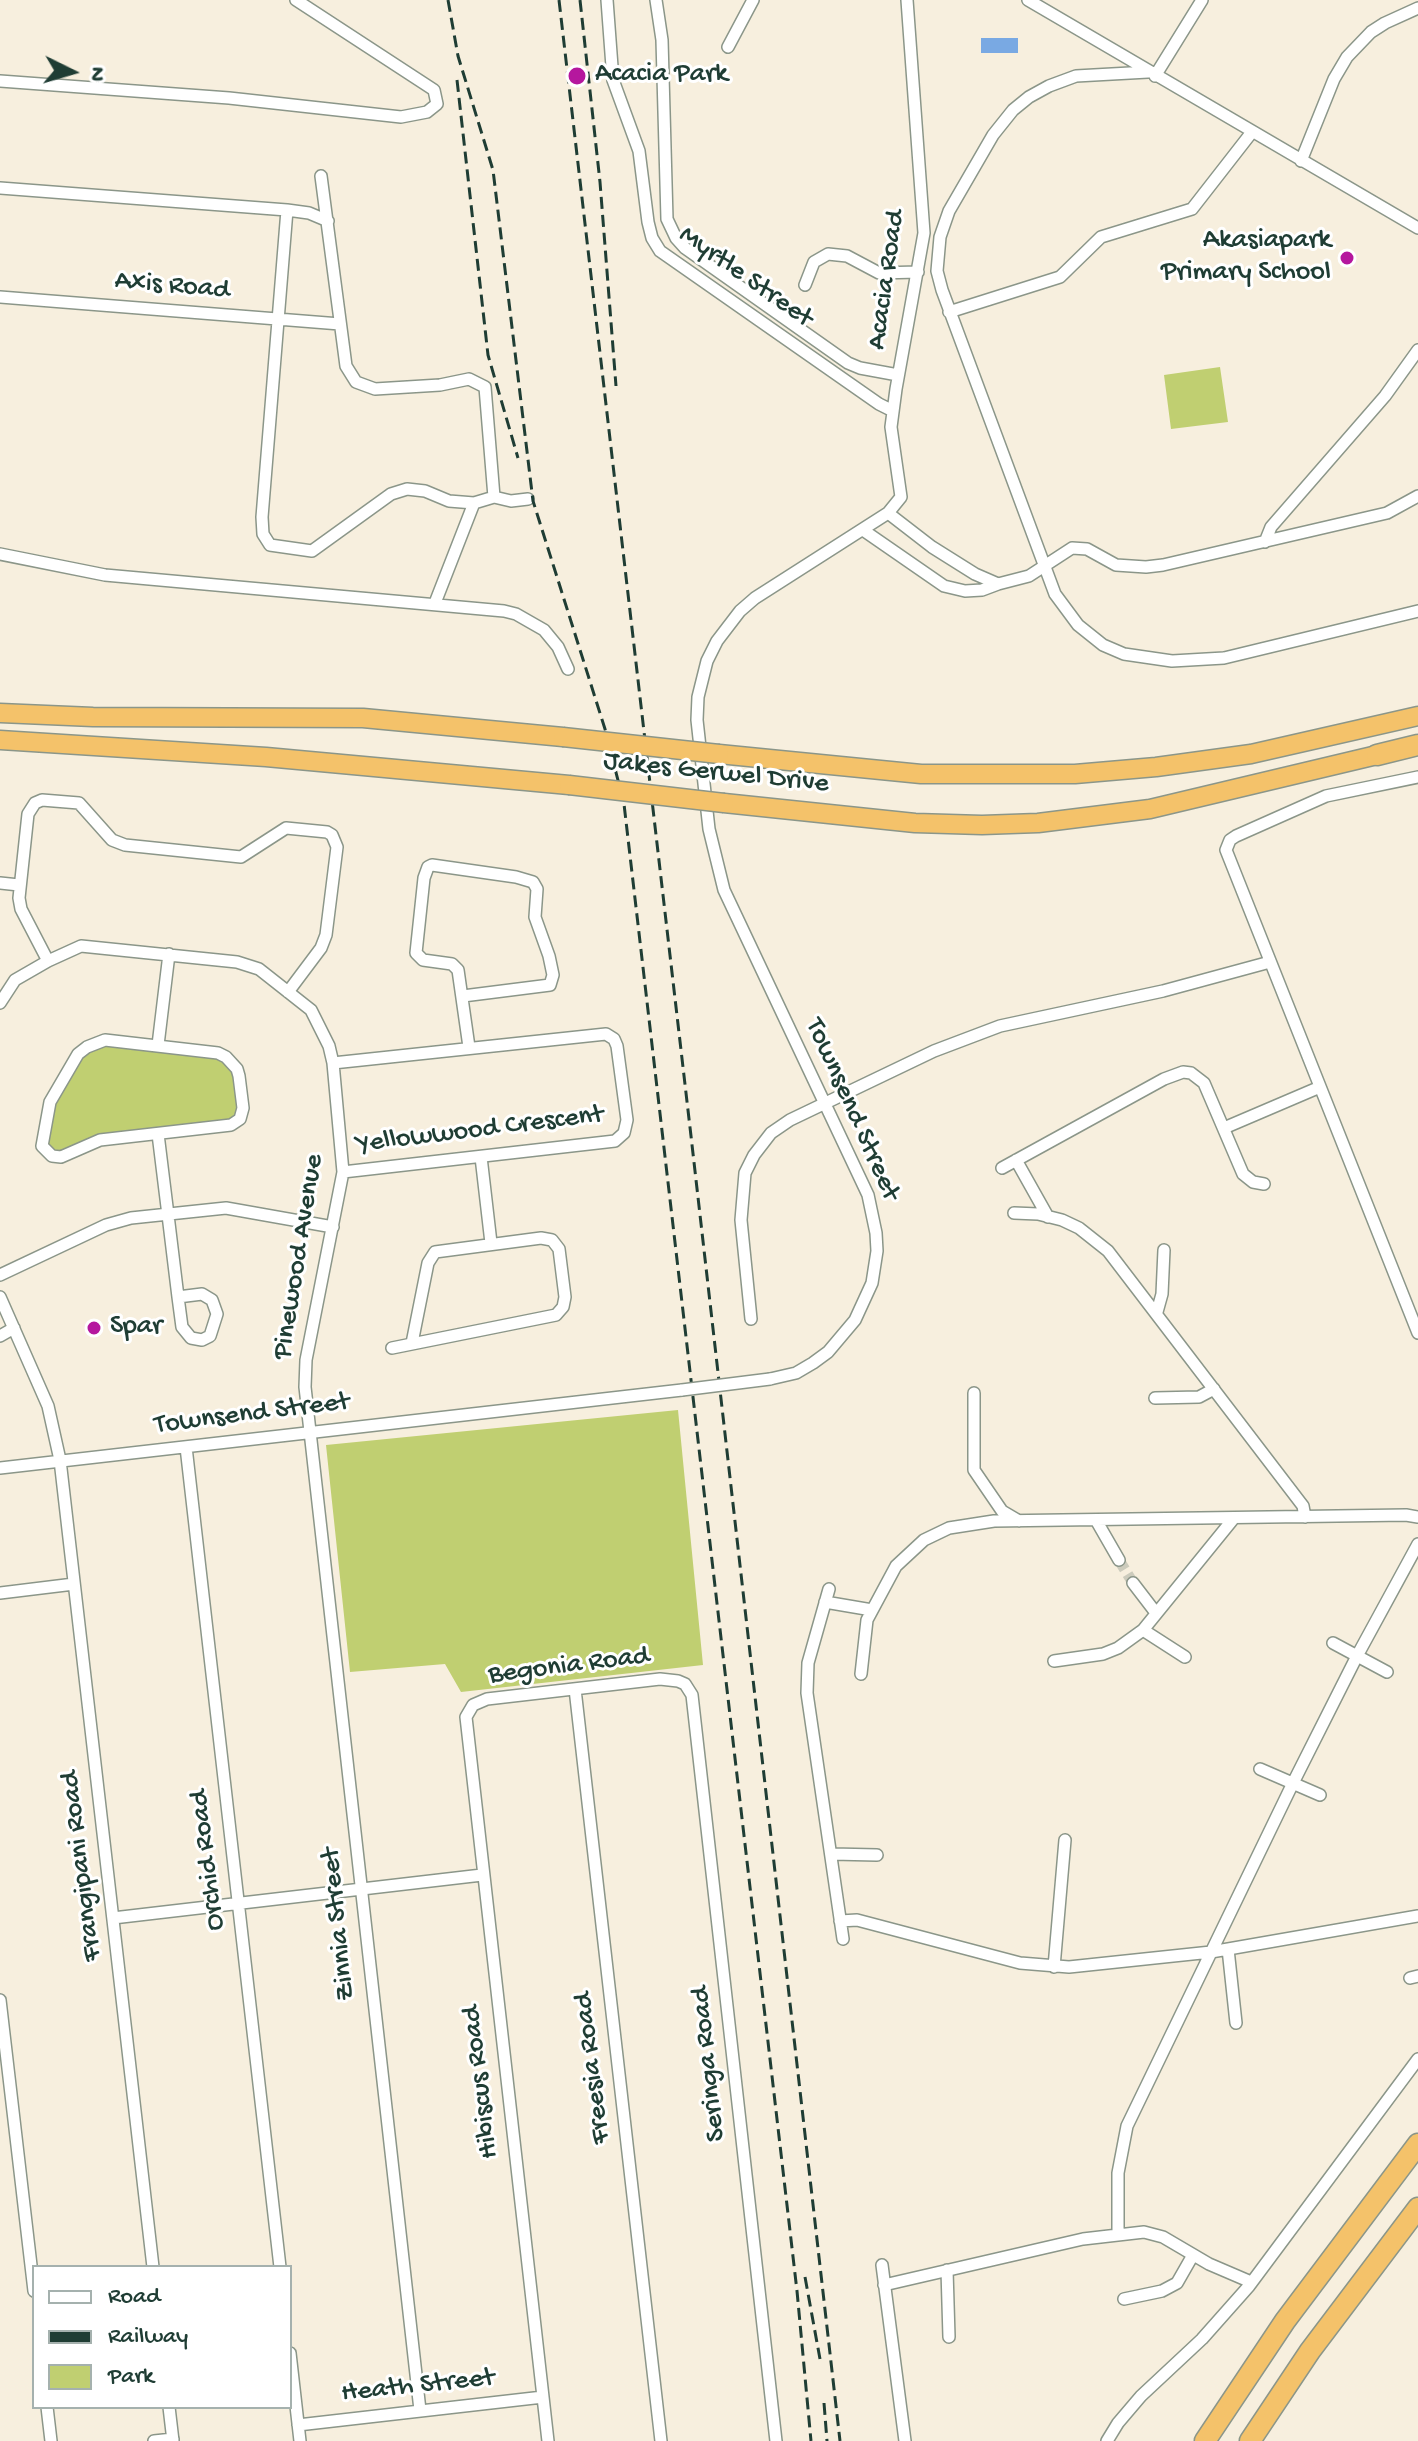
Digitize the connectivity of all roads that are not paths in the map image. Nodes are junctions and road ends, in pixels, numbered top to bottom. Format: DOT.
graph roads {
  1 [pos="296,0"];
  2 [pos="607,0"];
  3 [pos="656,0"];
  4 [pos="753,0"];
  5 [pos="907,0"];
  6 [pos="1028,0"];
  7 [pos="1202,0"];
  8 [pos="1418,8"];
  9 [pos="728,47"];
  10 [pos="1151,74"];
  11 [pos="0,81"];
  12 [pos="1252,132"];
  13 [pos="1301,161"];
  14 [pos="321,176"];
  15 [pos="0,188"];
  16 [pos="287,210"];
  17 [pos="328,221"];
  18 [pos="1418,228"];
  19 [pos="918,272"];
  20 [pos="805,285"];
  21 [pos="0,297"];
  22 [pos="949,312"];
  23 [pos="279,320"];
  24 [pos="340,324"];
  25 [pos="1416,357"];
  26 [pos="898,375"];
  27 [pos="893,411"];
  28 [pos="1418,496"];
  29 [pos="494,497"];
  30 [pos="528,499"];
  31 [pos="474,503"];
  32 [pos="888,513"];
  33 [pos="863,530"];
  34 [pos="1265,542"];
  35 [pos="0,554"];
  36 [pos="1043,566"];
  37 [pos="998,584"];
  38 [pos="435,603"];
  39 [pos="1418,611"];
  40 [pos="568,669"];
  41 [pos="0,713"];
  42 [pos="1418,716"];
  43 [pos="0,740"];
  44 [pos="1418,748"];
  45 [pos="1377,755"];
  46 [pos="1418,777"];
  47 [pos="0,883"];
  48 [pos="19,885"];
  49 [pos="169,954"];
  50 [pos="48,961"];
  51 [pos="1270,962"];
  52 [pos="288,992"];
  53 [pos="463,996"];
  54 [pos="0,1003"];
  55 [pos="158,1045"];
  56 [pos="469,1047"];
  57 [pos="333,1063"];
  58 [pos="1320,1087"];
  59 [pos="826,1104"];
  60 [pos="1224,1128"];
  61 [pos="158,1134"];
  62 [pos="481,1157"];
  63 [pos="1016,1160"];
  64 [pos="1002,1168"];
  65 [pos="343,1172"];
  66 [pos="1264,1184"];
  67 [pos="1014,1213"];
  68 [pos="168,1215"];
  69 [pos="1048,1217"];
  70 [pos="333,1227"];
  71 [pos="491,1243"];
  72 [pos="1164,1250"];
  73 [pos="0,1275"];
  74 [pos="0,1297"];
  75 [pos="178,1297"];
  76 [pos="1157,1312"];
  77 [pos="751,1319"];
  78 [pos="14,1328"];
  79 [pos="1418,1333"];
  80 [pos="0,1336"];
  81 [pos="412,1343"];
  82 [pos="392,1348"];
  83 [pos="1214,1389"];
  84 [pos="974,1393"];
  85 [pos="1155,1398"];
  86 [pos="310,1433"];
  87 [pos="186,1447"];
  88 [pos="60,1460"];
  89 [pos="0,1468"];
  90 [pos="1305,1517"];
  91 [pos="1418,1517"];
  92 [pos="1234,1518"];
  93 [pos="1096,1520"];
  94 [pos="1020,1521"];
  95 [pos="1418,1544"];
  96 [pos="1119,1560"];
  97 [pos="1133,1583"];
  98 [pos="74,1584"];
  99 [pos="829,1589"];
  100 [pos="0,1593"];
  101 [pos="825,1602"];
  102 [pos="872,1610"];
  103 [pos="1156,1613"];
  104 [pos="1143,1630"];
  105 [pos="1333,1643"];
  106 [pos="1357,1656"];
  107 [pos="1185,1657"];
  108 [pos="1054,1661"];
  109 [pos="1387,1672"];
  110 [pos="861,1674"];
  111 [pos="685,1684"];
  112 [pos="575,1689"];
  113 [pos="466,1717"];
  114 [pos="1260,1769"];
  115 [pos="1293,1783"];
  116 [pos="1320,1795"];
  117 [pos="1065,1840"];
  118 [pos="832,1854"];
  119 [pos="877,1855"];
  120 [pos="482,1875"];
  121 [pos="360,1889"];
  122 [pos="238,1904"];
  123 [pos="1418,1916"];
  124 [pos="113,1918"];
  125 [pos="840,1921"];
  126 [pos="843,1939"];
  127 [pos="1228,1949"];
  128 [pos="1211,1952"];
  129 [pos="1054,1967"];
  130 [pos="0,2000"];
  131 [pos="1236,2023"];
  132 [pos="1418,2059"];
  133 [pos="1418,2144"];
  134 [pos="1418,2208"];
  135 [pos="1118,2234"];
  136 [pos="1193,2255"];
  137 [pos="153,2265"];
  138 [pos="280,2265"];
  139 [pos="882,2265"];
  140 [pos="947,2270"];
  141 [pos="32,2274"];
  142 [pos="1251,2282"];
  143 [pos="884,2285"];
  144 [pos="1124,2299"];
  145 [pos="949,2337"];
  146 [pos="292,2371"];
  147 [pos="543,2397"];
  148 [pos="47,2409"];
  149 [pos="169,2409"];
  150 [pos="420,2410"];
  151 [pos="298,2425"];
  152 [pos="173,2440"];
  153 [pos="51,2441"];
  154 [pos="154,2441"];
  155 [pos="300,2441"];
  156 [pos="548,2441"];
  157 [pos="661,2441"];
  158 [pos="776,2441"];
  159 [pos="905,2441"];
  160 [pos="1107,2441"];
  161 [pos="1205,2441"];
  162 [pos="1250,2441"];
  1 -- 11 [label="street"];
  2 -- 27 [label="street, Myrtle Street"];
  3 -- 26 [label="street"];
  4 -- 9 [label="street"];
  5 -- 19 [label="street, Acacia Road"];
  6 -- 10 [label="street"];
  7 -- 10 [label="street"];
  8 -- 13 [label="street"];
  10 -- 12 [label="street"];
  10 -- 22 [label="street"];
  12 -- 13 [label="street"];
  12 -- 22 [label="street"];
  13 -- 18 [label="street"];
  14 -- 17 [label="street"];
  15 -- 16 [label="street"];
  16 -- 17 [label="street"];
  16 -- 23 [label="street"];
  17 -- 24 [label="street"];
  19 -- 20 [label="street"];
  19 -- 26 [label="street, Acacia Road"];
  21 -- 23 [label="street, Axis Road"];
  22 -- 36 [label="street"];
  23 -- 24 [label="street, Axis Road"];
  23 -- 31 [label="street"];
  24 -- 29 [label="street"];
  25 -- 34 [label="street"];
  26 -- 27 [label="street, Acacia Road"];
  27 -- 32 [label="street, Acacia Road"];
  28 -- 34 [label="street"];
  29 -- 30 [label="street"];
  29 -- 31 [label="street"];
  31 -- 38 [label="street"];
  32 -- 33 [label="street, Townsend Street"];
  32 -- 37 [label="street"];
  33 -- 37 [label="street"];
  33 -- 59 [label="street, Townsend Street"];
  34 -- 36 [label="street"];
  35 -- 38 [label="street"];
  36 -- 37 [label="street"];
  36 -- 39 [label="street"];
  38 -- 40 [label="street"];
  41 -- 42 [label="highway, Jakes Gerwel Drive, bridge"];
  43 -- 45 [label="highway, Jakes Gerwel Drive, bridge"];
  44 -- 45 [label="highway, Jakes Gerwel Drive"];
  46 -- 51 [label="street"];
  47 -- 48 [label="street"];
  48 -- 50 [label="street"];
  48 -- 52 [label="street"];
  49 -- 50 [label="street, Pinewood Avenue"];
  49 -- 52 [label="street, Pinewood Avenue"];
  49 -- 55 [label="street"];
  50 -- 54 [label="street, Pinewood Avenue"];
  51 -- 58 [label="street"];
  51 -- 59 [label="street"];
  52 -- 57 [label="street, Pinewood Avenue"];
  53 -- 53 [label="street"];
  53 -- 56 [label="street"];
  55 -- 61 [label="street"];
  55 -- 61 [label="street"];
  56 -- 57 [label="street, Yellowwood Crescent"];
  56 -- 62 [label="street, Yellowwood Crescent"];
  57 -- 65 [label="street, Pinewood Avenue"];
  58 -- 60 [label="street"];
  58 -- 79 [label="street"];
  59 -- 77 [label="street"];
  59 -- 86 [label="street, Townsend Street, bridge"];
  60 -- 63 [label="street"];
  60 -- 66 [label="street"];
  61 -- 68 [label="street"];
  62 -- 65 [label="street, Yellowwood Crescent"];
  62 -- 71 [label="street"];
  63 -- 64 [label="street"];
  63 -- 69 [label="street"];
  65 -- 70 [label="street, Pinewood Avenue"];
  67 -- 69 [label="street"];
  68 -- 70 [label="street"];
  68 -- 73 [label="street"];
  68 -- 75 [label="street"];
  69 -- 76 [label="street"];
  70 -- 86 [label="street, Pinewood Avenue"];
  71 -- 81 [label="street"];
  71 -- 81 [label="street"];
  72 -- 76 [label="street"];
  74 -- 78 [label="street"];
  75 -- 75 [label="street"];
  76 -- 83 [label="street"];
  78 -- 80 [label="street"];
  78 -- 88 [label="street"];
  81 -- 82 [label="street"];
  83 -- 85 [label="street"];
  83 -- 90 [label="street"];
  84 -- 94 [label="street"];
  86 -- 87 [label="street, Townsend Street"];
  86 -- 121 [label="street, Zinnia Street"];
  87 -- 88 [label="street, Townsend Street"];
  87 -- 122 [label="street, Orchid Road"];
  88 -- 89 [label="street, Townsend Street"];
  88 -- 98 [label="street, Frangipani Road"];
  90 -- 91 [label="street"];
  90 -- 92 [label="street"];
  92 -- 93 [label="street"];
  92 -- 103 [label="street"];
  93 -- 94 [label="street"];
  93 -- 96 [label="street"];
  94 -- 102 [label="street"];
  95 -- 106 [label="street"];
  97 -- 103 [label="street"];
  98 -- 100 [label="street"];
  98 -- 124 [label="street, Frangipani Road"];
  99 -- 101 [label="street"];
  101 -- 102 [label="street"];
  101 -- 118 [label="street"];
  102 -- 110 [label="street"];
  103 -- 104 [label="street"];
  104 -- 107 [label="street"];
  104 -- 108 [label="street"];
  105 -- 106 [label="street"];
  106 -- 109 [label="street"];
  106 -- 115 [label="street"];
  111 -- 112 [label="street, Begonia Road"];
  111 -- 158 [label="street, Seringa Road"];
  112 -- 113 [label="street, Begonia Road"];
  112 -- 157 [label="street, Freesia Road"];
  113 -- 120 [label="street, Hibiscus Road"];
  114 -- 115 [label="street"];
  115 -- 116 [label="street"];
  115 -- 128 [label="street"];
  117 -- 129 [label="street"];
  118 -- 119 [label="street"];
  118 -- 125 [label="street"];
  120 -- 121 [label="street"];
  120 -- 147 [label="street, Hibiscus Road"];
  121 -- 122 [label="street"];
  121 -- 150 [label="street, Zinnia Street"];
  122 -- 124 [label="street"];
  122 -- 138 [label="street, Orchid Road"];
  123 -- 127 [label="street"];
  124 -- 137 [label="street, Frangipani Road"];
  125 -- 126 [label="street"];
  125 -- 129 [label="street"];
  127 -- 128 [label="street"];
  127 -- 131 [label="street"];
  128 -- 129 [label="street"];
  128 -- 135 [label="street"];
  130 -- 141 [label="street"];
  132 -- 142 [label="street"];
  133 -- 161 [label="highway"];
  134 -- 162 [label="highway"];
  135 -- 136 [label="street"];
  135 -- 140 [label="street"];
  136 -- 142 [label="street"];
  136 -- 144 [label="street"];
  139 -- 143 [label="street"];
  140 -- 143 [label="street"];
  140 -- 145 [label="street"];
  142 -- 160 [label="street"];
  143 -- 159 [label="street"];
  146 -- 151 [label="street"];
  147 -- 150 [label="street, Heath Street"];
  147 -- 156 [label="street, Hibiscus Road"];
  148 -- 153 [label="street"];
  149 -- 152 [label="street"];
  150 -- 151 [label="street, Heath Street"];
  151 -- 155 [label="street"];
  152 -- 154 [label="street"];
}
